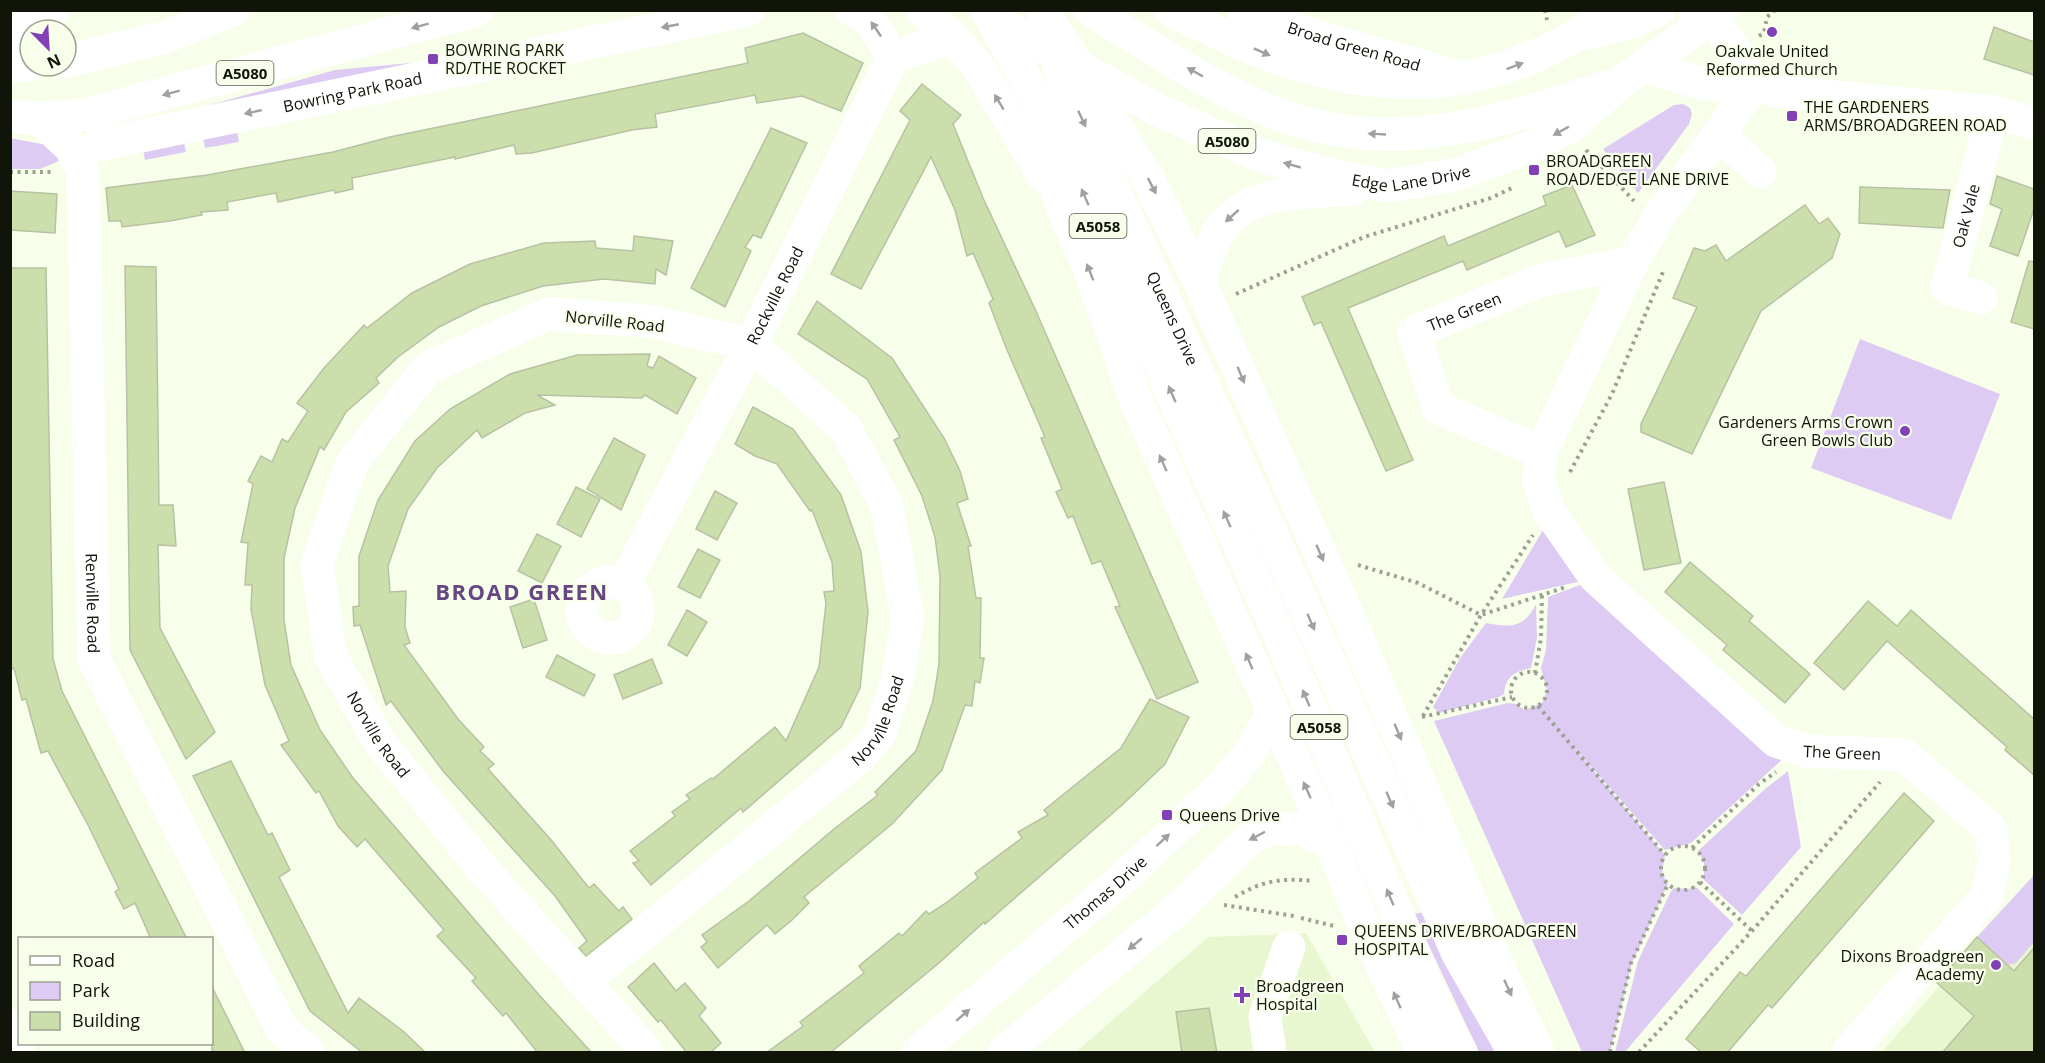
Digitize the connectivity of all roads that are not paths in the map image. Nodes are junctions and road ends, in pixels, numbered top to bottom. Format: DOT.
graph roads {
  1 [pos="251,10"];
  2 [pos="477,10"];
  3 [pos="748,10"];
  4 [pos="852,10"];
  5 [pos="921,10"];
  6 [pos="977,10"];
  7 [pos="987,10"];
  8 [pos="1090,10"];
  9 [pos="1170,10"];
  10 [pos="1244,10"];
  11 [pos="1614,10"];
  12 [pos="1659,10"];
  13 [pos="221,13"];
  14 [pos="1709,13"];
  15 [pos="1046,20"];
  16 [pos="1582,34"];
  17 [pos="952,37"];
  18 [pos="893,57"];
  19 [pos="78,58"];
  20 [pos="1076,65"];
  21 [pos="1634,74"];
  22 [pos="1467,79"];
  23 [pos="1754,85"];
  24 [pos="1026,98"];
  25 [pos="120,106"];
  26 [pos="1993,112"];
  27 [pos="25,117"];
  28 [pos="2034,124"];
  29 [pos="1719,134"];
  30 [pos="90,158"];
  31 [pos="1760,172"];
  32 [pos="1390,186"];
  33 [pos="1062,207"];
  34 [pos="1632,263"];
  35 [pos="1200,283"];
  36 [pos="1981,298"];
  37 [pos="1230,316"];
  38 [pos="751,344"];
  39 [pos="1123,364"];
  40 [pos="1541,452"];
  41 [pos="623,585"];
  42 [pos="1272,715"];
  43 [pos="1331,843"];
  44 [pos="1289,947"];
  45 [pos="585,981"];
  46 [pos="10,1026"];
  47 [pos="18,1039"];
  48 [pos="308,1053"];
  49 [pos="647,1053"];
  50 [pos="918,1053"];
  51 [pos="1004,1053"];
  52 [pos="1270,1053"];
  53 [pos="1423,1053"];
  54 [pos="1461,1053"];
  55 [pos="1514,1053"];
  56 [pos="1539,1053"];
  57 [pos="1848,1053"];
  1 -- 13 [label="main road"];
  2 -- 25 [label="main road, A5080, one-way"];
  3 -- 30 [label="main road, Bowring Park Road, one-way"];
  18 -- 4 [label="main road, one-way"];
  5 -- 17 [label="main road"];
  6 -- 15 [label="main road, A5080"];
  6 -- 24 [label="main road"];
  54 -- 7 [label="main road, Queens Drive / A5058, one-way"];
  21 -- 8 [label="main road, one-way"];
  9 -- 22 [label="main road, one-way"];
  10 -- 22 [label="main road, Broad Green Road"];
  11 -- 16 [label="main road"];
  12 -- 16 [label="main road"];
  13 -- 19 [label="main road"];
  14 -- 21 [label="main road, Edge Lane Drive / A5080"];
  14 -- 23 [label="main road"];
  15 -- 20 [label="main road, A5080"];
  15 -- 24 [label="main road"];
  15 -- 55 [label="main road, Queens Drive / A5058, one-way"];
  22 -- 16 [label="main road, one-way"];
  17 -- 18 [label="main road"];
  33 -- 17 [label="main road, one-way"];
  18 -- 38 [label="main road, Rockville Road"];
  32 -- 20 [label="main road, Edge Lane Drive / A5080, one-way"];
  20 -- 35 [label="main road, one-way"];
  21 -- 23 [label="main road"];
  21 -- 32 [label="main road, Edge Lane Drive / A5080, one-way"];
  23 -- 26 [label="main road"];
  23 -- 29 [label="main road, The Green"];
  24 -- 33 [label="main road"];
  25 -- 27 [label="main road, A5080"];
  25 -- 30 [label="main road"];
  26 -- 28 [label="main road"];
  26 -- 36 [label="main road, Oak Vale"];
  27 -- 30 [label="main road, Renville Road"];
  29 -- 31 [label="main road"];
  29 -- 34 [label="main road, The Green"];
  30 -- 48 [label="main road, Renville Road"];
  32 -- 35 [label="main road, one-way"];
  39 -- 33 [label="main road, one-way"];
  34 -- 40 [label="main road, The Green"];
  34 -- 40 [label="main road, The Green"];
  35 -- 37 [label="main road"];
  37 -- 39 [label="main road"];
  37 -- 56 [label="main road, one-way"];
  38 -- 41 [label="main road, Rockville Road"];
  38 -- 45 [label="main road, Norville Road"];
  38 -- 45 [label="main road, Norville Road"];
  42 -- 39 [label="main road, one-way"];
  40 -- 57 [label="main road, The Green"];
  43 -- 42 [label="main road, one-way"];
  50 -- 42 [label="main road, Thomas Drive, one-way"];
  43 -- 51 [label="main road, one-way"];
  53 -- 43 [label="main road, one-way"];
  44 -- 52 [label="main road"];
  45 -- 49 [label="main road, Norville Road"];
  46 -- 47 [label="main road"];
}
